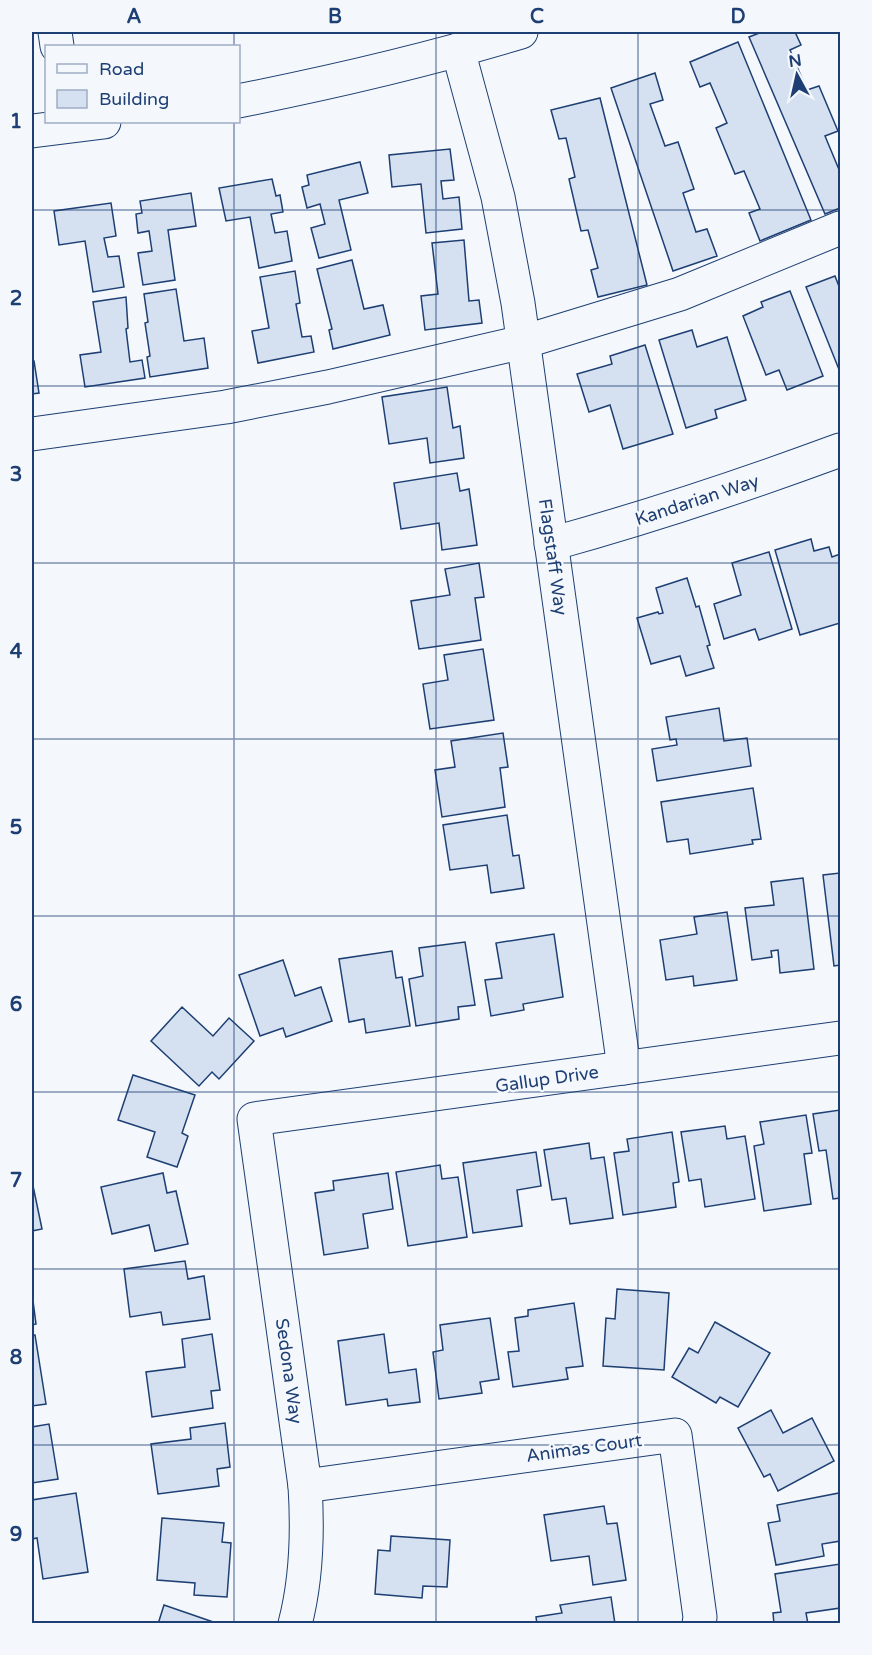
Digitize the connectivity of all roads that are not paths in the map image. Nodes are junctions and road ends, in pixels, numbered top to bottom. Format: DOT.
graph roads {
  1 [pos="520,32"];
  2 [pos="458,50"];
  3 [pos="240,101"];
  4 [pos="86,123"];
  5 [pos="68,124"];
  6 [pos="32,132"];
  7 [pos="840,228"];
  8 [pos="523,342"];
  9 [pos="32,434"];
  10 [pos="840,450"];
  11 [pos="551,544"];
  12 [pos="840,1038"];
  13 [pos="624,1068"];
  14 [pos="254,1119"];
  15 [pos="305,1486"];
  16 [pos="295,1623"];
  17 [pos="699,1623"];
  1 -- 2 [label="street"];
  2 -- 3 [label="street"];
  2 -- 8 [label="street, Flagstaff Way"];
  4 -- 5 [label="street"];
  5 -- 6 [label="street"];
  7 -- 8 [label="street"];
  8 -- 9 [label="street"];
  8 -- 11 [label="street, Flagstaff Way"];
  10 -- 11 [label="street, Kandarian Way"];
  11 -- 13 [label="street, Flagstaff Way"];
  12 -- 13 [label="street, Gallup Drive"];
  13 -- 14 [label="street, Gallup Drive"];
  14 -- 15 [label="street, Sedona Way"];
  15 -- 16 [label="street, Sedona Way"];
  15 -- 17 [label="street, Animas Court"];
}
